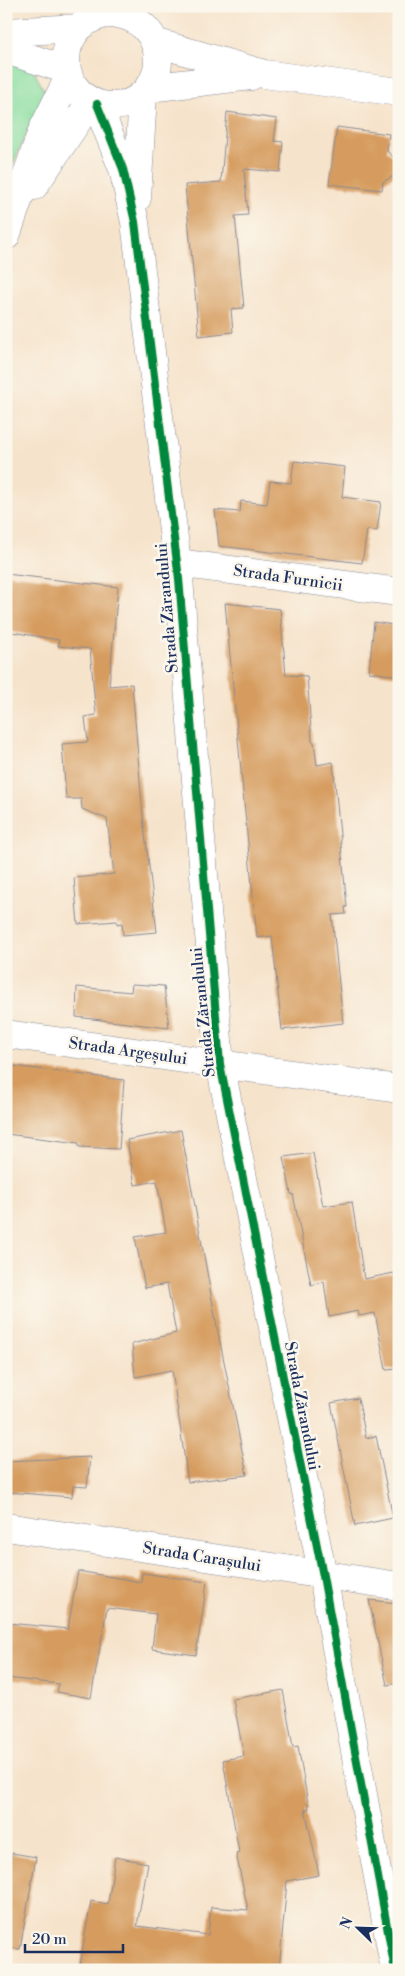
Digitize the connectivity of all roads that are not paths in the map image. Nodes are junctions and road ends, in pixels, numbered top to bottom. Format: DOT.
graph roads {
  1 [pos="96,16"];
  2 [pos="151,26"];
  3 [pos="6,32"];
  4 [pos="6,50"];
  5 [pos="68,73"];
  6 [pos="264,74"];
  7 [pos="146,91"];
  8 [pos="399,92"];
  9 [pos="94,103"];
  10 [pos="136,222"];
  11 [pos="8,230"];
  12 [pos="177,563"];
  13 [pos="399,592"];
  14 [pos="6,1034"];
  15 [pos="220,1064"];
  16 [pos="399,1089"];
  17 [pos="6,1527"];
  18 [pos="323,1576"];
  19 [pos="399,1586"];
  20 [pos="395,1970"];
  1 -- 2 [label="street"];
  1 -- 3 [label="street"];
  1 -- 5 [label="street"];
  2 -- 6 [label="street"];
  2 -- 7 [label="street"];
  4 -- 5 [label="street"];
  5 -- 9 [label="street"];
  5 -- 11 [label="street"];
  6 -- 7 [label="street"];
  6 -- 8 [label="street"];
  7 -- 9 [label="street"];
  7 -- 10 [label="street, Strada Zărandului"];
  9 -- 10 [label="street, Strada Zărandului"];
  9 -- 11 [label="street"];
  10 -- 12 [label="street, Strada Zărandului"];
  12 -- 13 [label="street, Strada Furnicii"];
  12 -- 15 [label="street, Strada Zărandului"];
  14 -- 15 [label="street, Strada Argeșului"];
  15 -- 16 [label="street, Strada Argeșului"];
  15 -- 18 [label="street, Strada Zărandului"];
  17 -- 18 [label="street, Strada Carașului"];
  18 -- 19 [label="street, Strada Carașului"];
  18 -- 20 [label="street, Strada Zărandului"];
}
